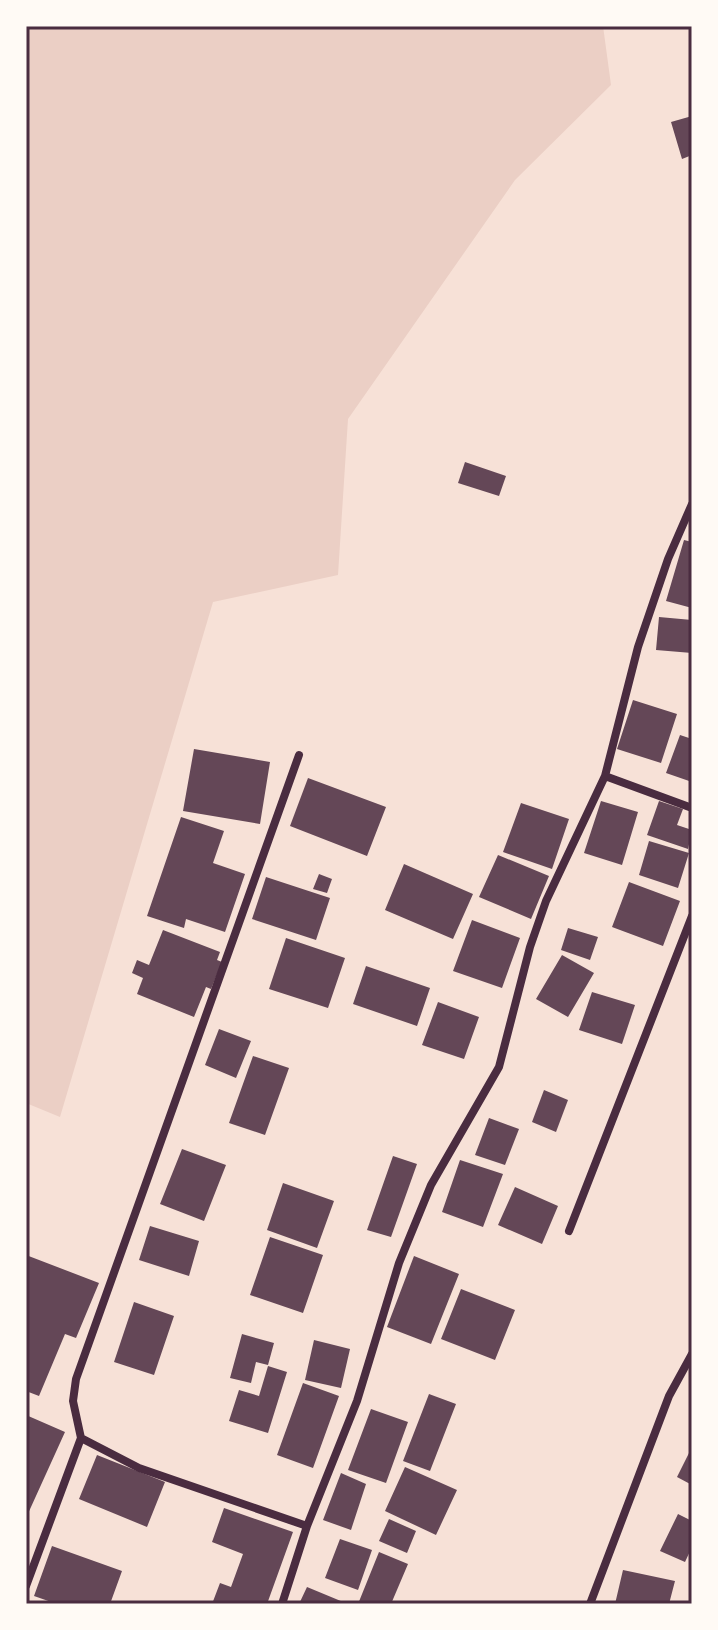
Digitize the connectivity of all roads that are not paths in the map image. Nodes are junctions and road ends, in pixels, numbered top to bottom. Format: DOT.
graph roads {
  1 [pos="692,504"];
  2 [pos="299,755"];
  3 [pos="605,776"];
  4 [pos="692,808"];
  5 [pos="692,916"];
  6 [pos="569,1231"];
  7 [pos="692,1354"];
  8 [pos="81,1438"];
  9 [pos="307,1526"];
  10 [pos="26,1586"];
  11 [pos="282,1604"];
  12 [pos="590,1604"];
  1 -- 3 [label="street"];
  2 -- 8 [label="street"];
  3 -- 4 [label="street"];
  3 -- 9 [label="street"];
  5 -- 6 [label="street"];
  7 -- 12 [label="street"];
  8 -- 9 [label="street"];
  8 -- 10 [label="street"];
  9 -- 11 [label="street"];
}
